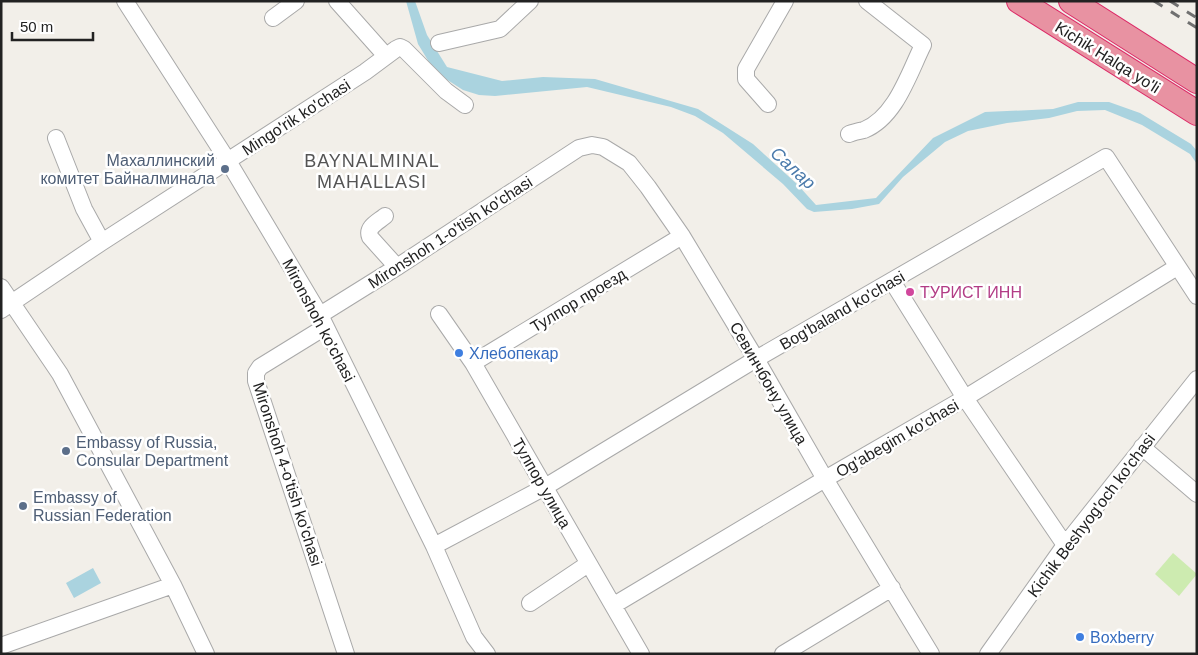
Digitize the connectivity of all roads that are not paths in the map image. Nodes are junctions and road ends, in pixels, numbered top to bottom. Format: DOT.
graph roads {
  1 [pos="125,1"];
  2 [pos="296,1"];
  3 [pos="337,1"];
  4 [pos="530,1"];
  5 [pos="785,1"];
  6 [pos="867,1"];
  7 [pos="1018,1"];
  8 [pos="1071,1"];
  9 [pos="273,18"];
  10 [pos="439,44"];
  11 [pos="386,56"];
  12 [pos="1197,81"];
  13 [pos="768,104"];
  14 [pos="465,105"];
  15 [pos="1197,113"];
  16 [pos="849,134"];
  17 [pos="56,138"];
  18 [pos="579,148"];
  19 [pos="228,161"];
  20 [pos="385,216"];
  21 [pos="682,236"];
  22 [pos="102,242"];
  23 [pos="1177,267"];
  24 [pos="398,268"];
  25 [pos="892,281"];
  26 [pos="1,287"];
  27 [pos="1197,296"];
  28 [pos="7,307"];
  29 [pos="439,314"];
  30 [pos="322,321"];
  31 [pos="756,359"];
  32 [pos="474,363"];
  33 [pos="1197,379"];
  34 [pos="965,398"];
  35 [pos="1142,447"];
  36 [pos="825,479"];
  37 [pos="545,487"];
  38 [pos="1197,494"];
  39 [pos="1065,545"];
  40 [pos="434,546"];
  41 [pos="588,564"];
  42 [pos="173,585"];
  43 [pos="892,588"];
  44 [pos="530,603"];
  45 [pos="614,605"];
  46 [pos="1,646"];
  47 [pos="206,654"];
  48 [pos="346,654"];
  49 [pos="487,654"];
  50 [pos="641,654"];
  51 [pos="783,654"];
  52 [pos="930,654"];
  53 [pos="988,654"];
  1 -- 19 [label="street, Mironshoh ko'chasi"];
  2 -- 9 [label="street"];
  3 -- 11 [label="street"];
  4 -- 10 [label="street"];
  5 -- 13 [label="street"];
  6 -- 16 [label="street"];
  7 -- 15 [label="highway, Kichik Halqa yo'li"];
  8 -- 12 [label="highway, Kichik Halqa yo'li"];
  11 -- 14 [label="street, Mingo'rik ko'chasi"];
  11 -- 19 [label="street, Mingo'rik ko'chasi"];
  17 -- 22 [label="street"];
  18 -- 21 [label="street, Севинчбону улица"];
  18 -- 24 [label="street, Mironshoh 1-o'tish ko'chasi"];
  19 -- 22 [label="street, Mingo'rik ko'chasi"];
  19 -- 30 [label="street, Mironshoh ko'chasi"];
  20 -- 24 [label="street"];
  21 -- 31 [label="street, Севинчбону улица"];
  21 -- 32 [label="street, Тулпор проезд"];
  22 -- 28 [label="street, Mingo'rik ko'chasi"];
  23 -- 25 [label="street, Bog'baland ko'chasi"];
  23 -- 27 [label="street, Bog'baland ko'chasi"];
  23 -- 34 [label="street, Og'abegim ko'chasi"];
  24 -- 30 [label="street, Mironshoh 1-o'tish ko'chasi"];
  25 -- 31 [label="street, Bog'baland ko'chasi"];
  25 -- 34 [label="street"];
  26 -- 28 [label="street"];
  28 -- 42 [label="street"];
  29 -- 32 [label="street, Тулпор улица"];
  30 -- 40 [label="street, Mironshoh ko'chasi"];
  30 -- 48 [label="street, Mironshoh 4-o'tish ko'chasi"];
  31 -- 36 [label="street, Севинчбону улица"];
  31 -- 37 [label="street, Bog'baland ko'chasi"];
  32 -- 37 [label="street, Тулпор улица"];
  33 -- 35 [label="street, Kichik Beshyog'och ko'chasi"];
  34 -- 36 [label="street, Og'abegim ko'chasi"];
  34 -- 39 [label="street"];
  35 -- 38 [label="street"];
  35 -- 39 [label="street, Kichik Beshyog'och ko'chasi"];
  36 -- 43 [label="street, Севинчбону улица"];
  36 -- 45 [label="street, Og'abegim ko'chasi"];
  37 -- 40 [label="street, Bog'baland ko'chasi"];
  37 -- 41 [label="street, Тулпор улица"];
  39 -- 53 [label="street, Kichik Beshyog'och ko'chasi"];
  40 -- 49 [label="street, Mironshoh ko'chasi"];
  41 -- 44 [label="street"];
  41 -- 45 [label="street, Тулпор улица"];
  42 -- 46 [label="street"];
  42 -- 47 [label="street"];
  43 -- 51 [label="street"];
  43 -- 52 [label="street, Севинчбону улица"];
  45 -- 50 [label="street, Тулпор улица"];
}
